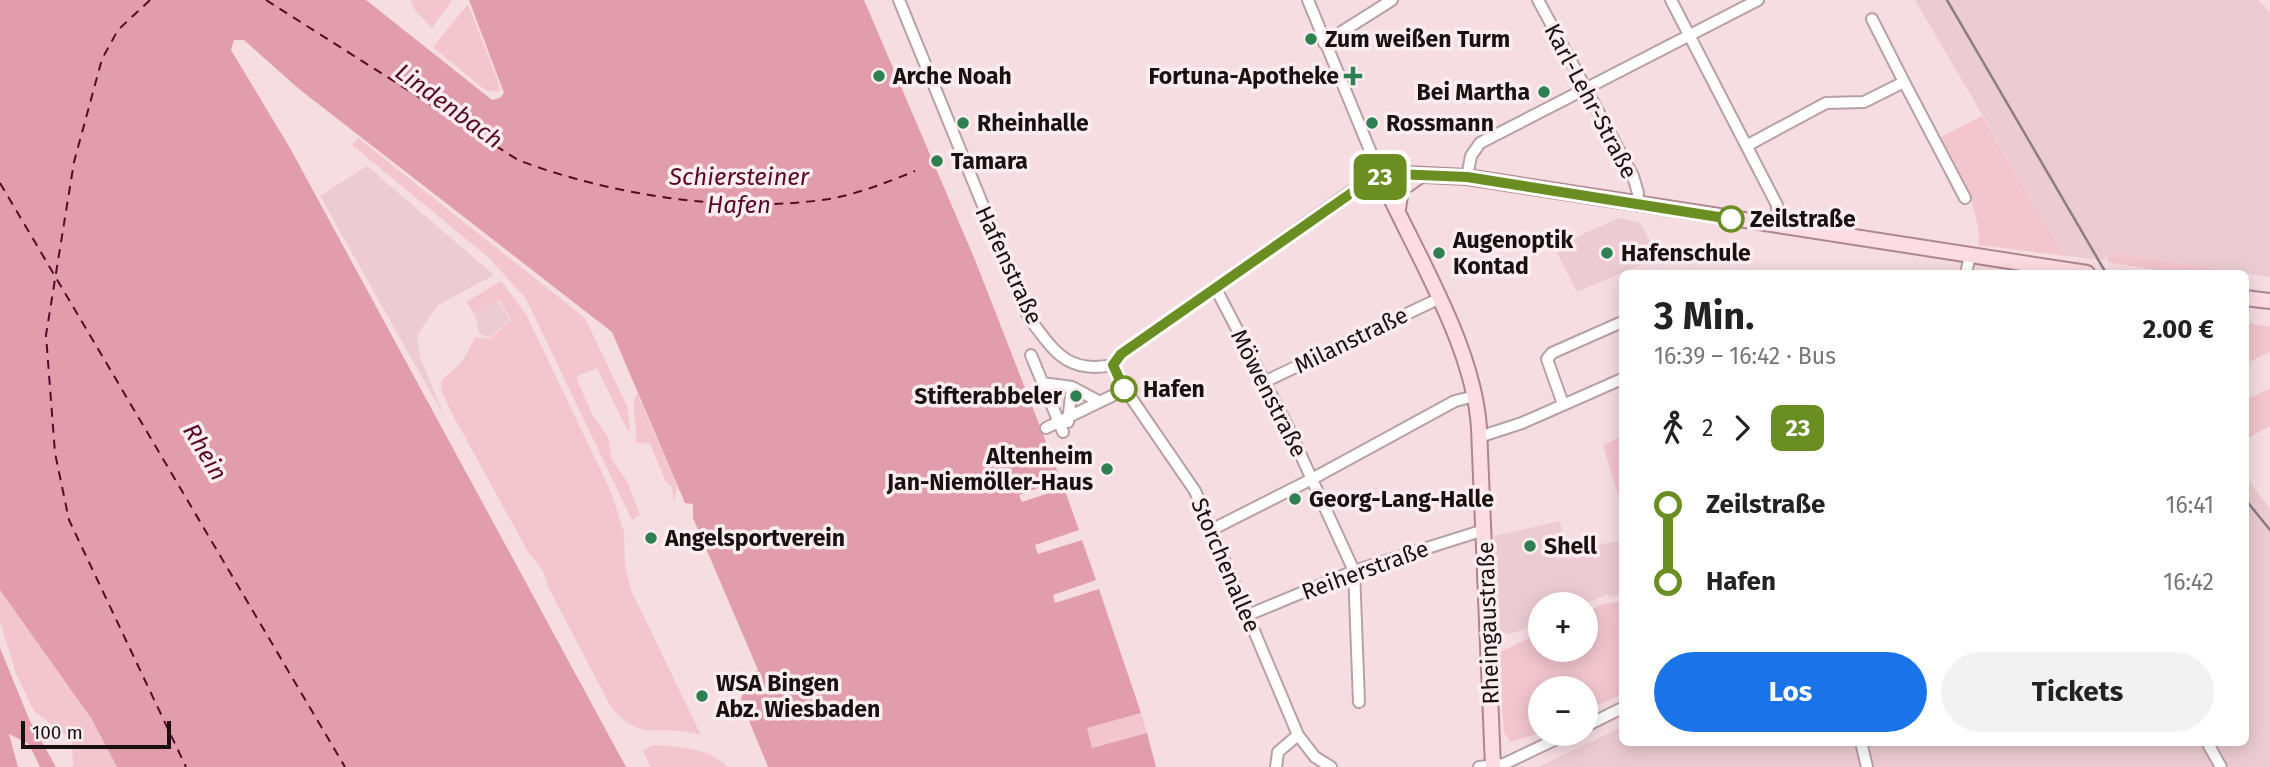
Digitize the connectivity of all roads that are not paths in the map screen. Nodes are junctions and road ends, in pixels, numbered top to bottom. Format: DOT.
graph roads {
  1 [pos="899,0"];
  2 [pos="1308,0"];
  3 [pos="1392,0"];
  4 [pos="1538,0"];
  5 [pos="1671,0"];
  6 [pos="1758,0"];
  7 [pos="1872,19"];
  8 [pos="1690,35"];
  9 [pos="1324,43"];
  10 [pos="1905,82"];
  11 [pos="1586,89"];
  12 [pos="1748,145"];
  13 [pos="1423,174"];
  14 [pos="1381,177"];
  15 [pos="1467,177"];
  16 [pos="1965,198"];
  17 [pos="1637,204"];
  18 [pos="1398,212"];
  19 [pos="1778,226"];
  20 [pos="1970,256"];
  21 [pos="1967,270"];
  22 [pos="2066,270"];
  23 [pos="1215,287"];
  24 [pos="2249,298"];
  25 [pos="1438,299"];
  26 [pos="2270,301"];
  27 [pos="1619,323"];
  28 [pos="1034,355"];
  29 [pos="1113,365"];
  30 [pos="1619,380"];
  31 [pos="1264,382"];
  32 [pos="1042,383"];
  33 [pos="1072,387"];
  34 [pos="1120,392"];
  35 [pos="1473,396"];
  36 [pos="1098,401"];
  37 [pos="1563,404"];
  38 [pos="1070,418"];
  39 [pos="1058,423"];
  40 [pos="1046,428"];
  41 [pos="1479,437"];
  42 [pos="1312,479"];
  43 [pos="1213,529"];
  44 [pos="1484,530"];
  45 [pos="1354,570"];
  46 [pos="1248,615"];
  47 [pos="1359,702"];
  48 [pos="1619,710"];
  49 [pos="1598,720"];
  50 [pos="1298,735"];
  51 [pos="1542,746"];
  52 [pos="1862,746"];
  53 [pos="2209,746"];
  54 [pos="1276,767"];
  55 [pos="1331,767"];
  56 [pos="1488,767"];
  57 [pos="1867,767"];
  58 [pos="2221,767"];
  1 -- 29 [label="street, Hafenstraße"];
  2 -- 9 [label="street"];
  3 -- 9 [label="street"];
  4 -- 11 [label="street, Karl-Lehr-Straße"];
  5 -- 8 [label="street"];
  6 -- 8 [label="street"];
  7 -- 10 [label="street"];
  8 -- 11 [label="street"];
  8 -- 12 [label="street"];
  9 -- 14 [label="street"];
  10 -- 12 [label="street"];
  10 -- 16 [label="street"];
  11 -- 15 [label="street"];
  11 -- 17 [label="street, Karl-Lehr-Straße"];
  12 -- 19 [label="street"];
  13 -- 14 [label="main road"];
  13 -- 15 [label="main road"];
  13 -- 18 [label="main road"];
  14 -- 18 [label="main road, Rheingaustraße"];
  14 -- 23 [label="street"];
  15 -- 17 [label="main road"];
  17 -- 19 [label="main road"];
  18 -- 25 [label="main road, Rheingaustraße"];
  19 -- 20 [label="main road"];
  20 -- 21 [label="street"];
  20 -- 22 [label="main road"];
  23 -- 29 [label="street"];
  23 -- 31 [label="street, Möwenstraße"];
  24 -- 26 [label="main road"];
  25 -- 31 [label="street, Milanstraße"];
  25 -- 35 [label="main road, Rheingaustraße"];
  27 -- 37 [label="street"];
  28 -- 32 [label="street"];
  29 -- 43 [label="street, Storchenallee"];
  30 -- 37 [label="street"];
  31 -- 42 [label="street, Möwenstraße"];
  32 -- 33 [label="street"];
  32 -- 39 [label="street"];
  33 -- 36 [label="street"];
  33 -- 38 [label="street"];
  34 -- 36 [label="street"];
  35 -- 41 [label="main road, Rheingaustraße"];
  35 -- 42 [label="street"];
  36 -- 38 [label="street"];
  37 -- 41 [label="street"];
  38 -- 39 [label="street"];
  39 -- 40 [label="street"];
  41 -- 44 [label="main road, Rheingaustraße"];
  42 -- 43 [label="street"];
  42 -- 45 [label="street, Möwenstraße"];
  43 -- 46 [label="street, Storchenallee"];
  44 -- 45 [label="street, Reiherstraße"];
  44 -- 56 [label="main road, Rheingaustraße"];
  45 -- 46 [label="street, Reiherstraße"];
  45 -- 47 [label="street, Möwenstraße"];
  46 -- 50 [label="street, Storchenallee"];
  48 -- 49 [label="street"];
  50 -- 54 [label="street"];
  50 -- 55 [label="street, Storchenallee"];
  51 -- 56 [label="street"];
  52 -- 57 [label="street"];
  53 -- 58 [label="street"];
}
